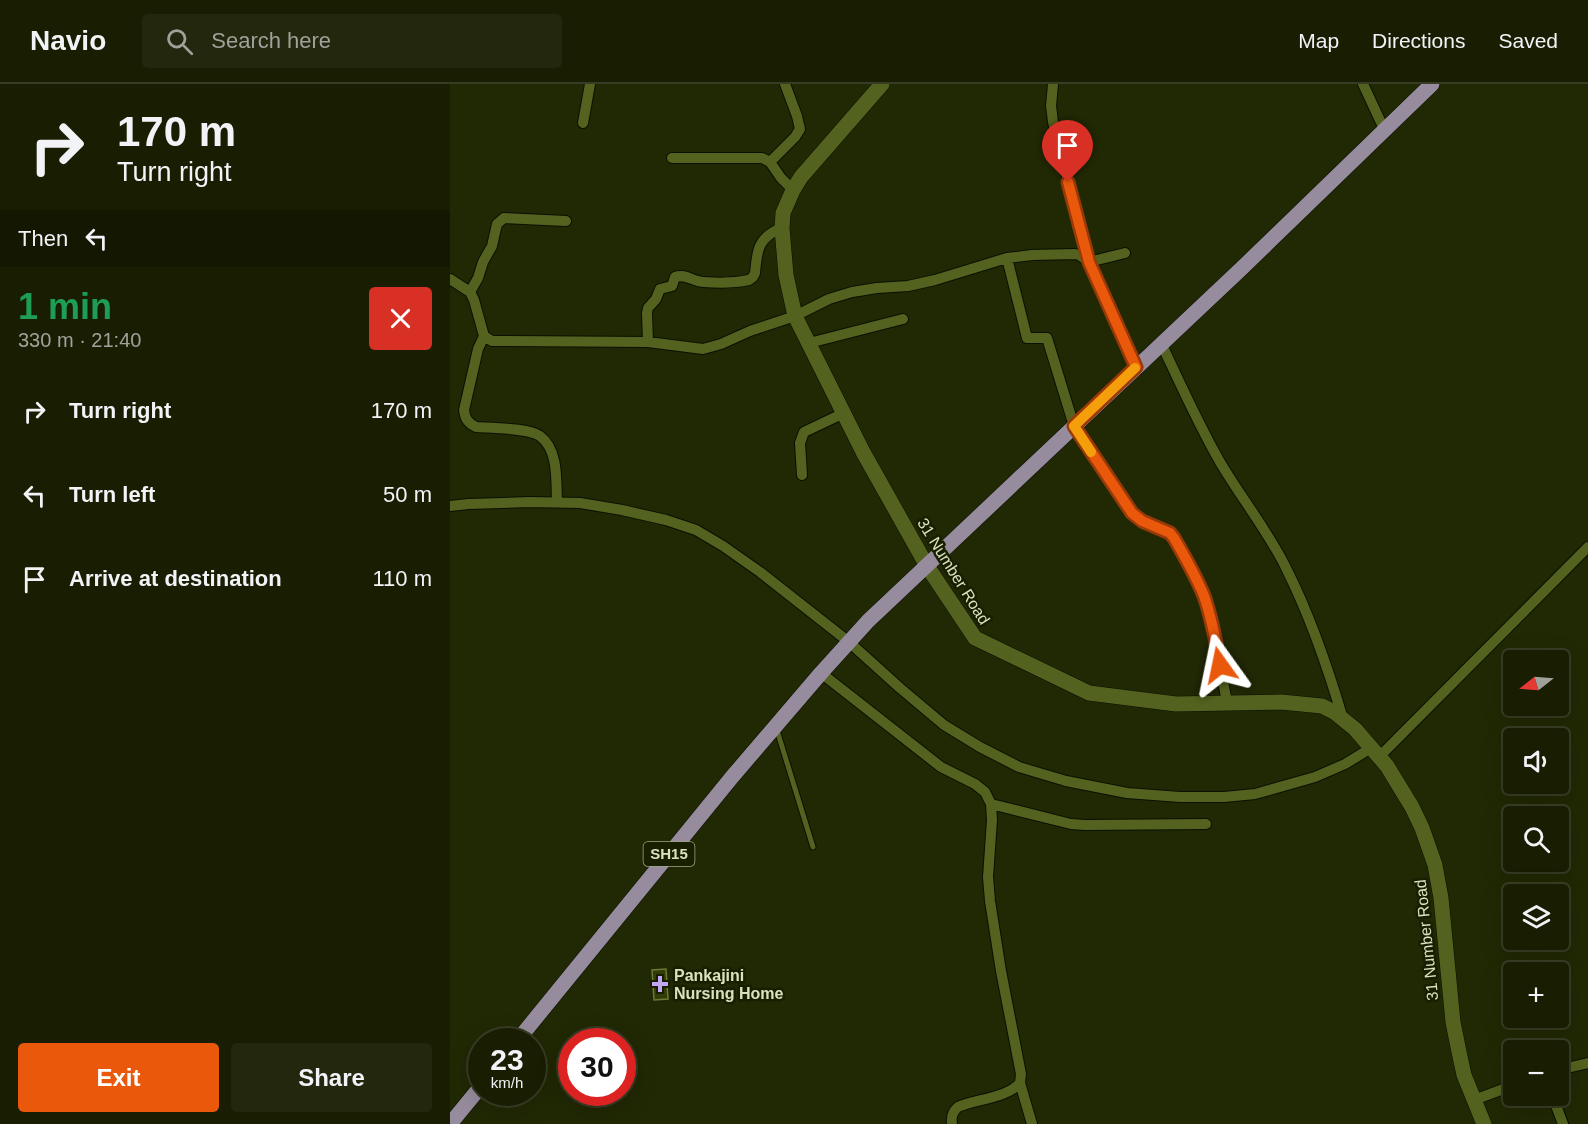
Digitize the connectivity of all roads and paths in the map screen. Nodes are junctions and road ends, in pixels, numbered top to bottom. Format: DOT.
graph roads {
  1 [pos="590,84"];
  2 [pos="785,84"];
  3 [pos="882,84"];
  4 [pos="1053,84"];
  5 [pos="1363,84"];
  6 [pos="1432,84"];
  7 [pos="583,123"];
  8 [pos="1384,129"];
  9 [pos="672,158"];
  10 [pos="770,162"];
  11 [pos="793,190"];
  12 [pos="566,221"];
  13 [pos="782,228"];
  14 [pos="1125,253"];
  15 [pos="1007,258"];
  16 [pos="1089,262"];
  17 [pos="450,279"];
  18 [pos="470,292"];
  19 [pos="795,315"];
  20 [pos="903,319"];
  21 [pos="484,336"];
  22 [pos="648,342"];
  23 [pos="809,343"];
  24 [pos="1161,343"];
  25 [pos="1136,367"];
  26 [pos="844,413"];
  27 [pos="1074,426"];
  28 [pos="802,475"];
  29 [pos="557,502"];
  30 [pos="450,506"];
  31 [pos="1588,547"];
  32 [pos="927,566"];
  33 [pos="847,644"];
  34 [pos="822,671"];
  35 [pos="1227,702"];
  36 [pos="1344,719"];
  37 [pos="776,726"];
  38 [pos="1380,758"];
  39 [pos="991,804"];
  40 [pos="1206,824"];
  41 [pos="813,847"];
  42 [pos="528,1028"];
  43 [pos="1588,1063"];
  44 [pos="1569,1068"];
  45 [pos="1020,1083"];
  46 [pos="1503,1089"];
  47 [pos="1474,1100"];
  48 [pos="468,1102"];
  49 [pos="1556,1106"];
  50 [pos="450,1124"];
  51 [pos="952,1124"];
  52 [pos="1032,1124"];
  53 [pos="1484,1124"];
  54 [pos="1563,1124"];
  1 -- 7 [label="street"];
  2 -- 10 [label="street"];
  3 -- 11 [label="main road, 31 Number Road"];
  4 -- 16 [label="street"];
  5 -- 8 [label="street"];
  6 -- 8 [label="main road, SH15"];
  8 -- 24 [label="main road, SH15"];
  9 -- 10 [label="street"];
  10 -- 11 [label="street"];
  11 -- 13 [label="main road, 31 Number Road"];
  12 -- 18 [label="street"];
  13 -- 19 [label="main road, 31 Number Road"];
  13 -- 22 [label="street"];
  14 -- 16 [label="street"];
  15 -- 16 [label="street"];
  15 -- 19 [label="street"];
  15 -- 27 [label="street"];
  16 -- 25 [label="street"];
  17 -- 18 [label="street"];
  18 -- 21 [label="street"];
  19 -- 22 [label="street"];
  19 -- 23 [label="main road, 31 Number Road"];
  20 -- 23 [label="street"];
  21 -- 22 [label="street"];
  21 -- 29 [label="street"];
  23 -- 26 [label="main road, 31 Number Road"];
  24 -- 25 [label="main road, SH15"];
  24 -- 36 [label="street"];
  25 -- 27 [label="main road, SH15"];
  26 -- 28 [label="street"];
  26 -- 32 [label="main road, 31 Number Road"];
  27 -- 32 [label="main road, SH15"];
  27 -- 35 [label="street"];
  29 -- 30 [label="street"];
  29 -- 33 [label="street"];
  31 -- 38 [label="street"];
  32 -- 33 [label="main road, SH15"];
  32 -- 35 [label="main road, 31 Number Road"];
  33 -- 34 [label="main road, SH15"];
  33 -- 38 [label="street"];
  34 -- 37 [label="main road, SH15"];
  34 -- 39 [label="street"];
  35 -- 36 [label="main road, 31 Number Road"];
  36 -- 38 [label="main road, 31 Number Road"];
  37 -- 41 [label="lane"];
  37 -- 42 [label="main road, SH15"];
  38 -- 47 [label="main road, 31 Number Road"];
  39 -- 40 [label="street"];
  39 -- 45 [label="street"];
  43 -- 44 [label="street"];
  45 -- 51 [label="street"];
  45 -- 52 [label="street"];
  46 -- 47 [label="street"];
  47 -- 53 [label="main road, 31 Number Road"];
  48 -- 50 [label="main road"];
  49 -- 54 [label="street"];
}
